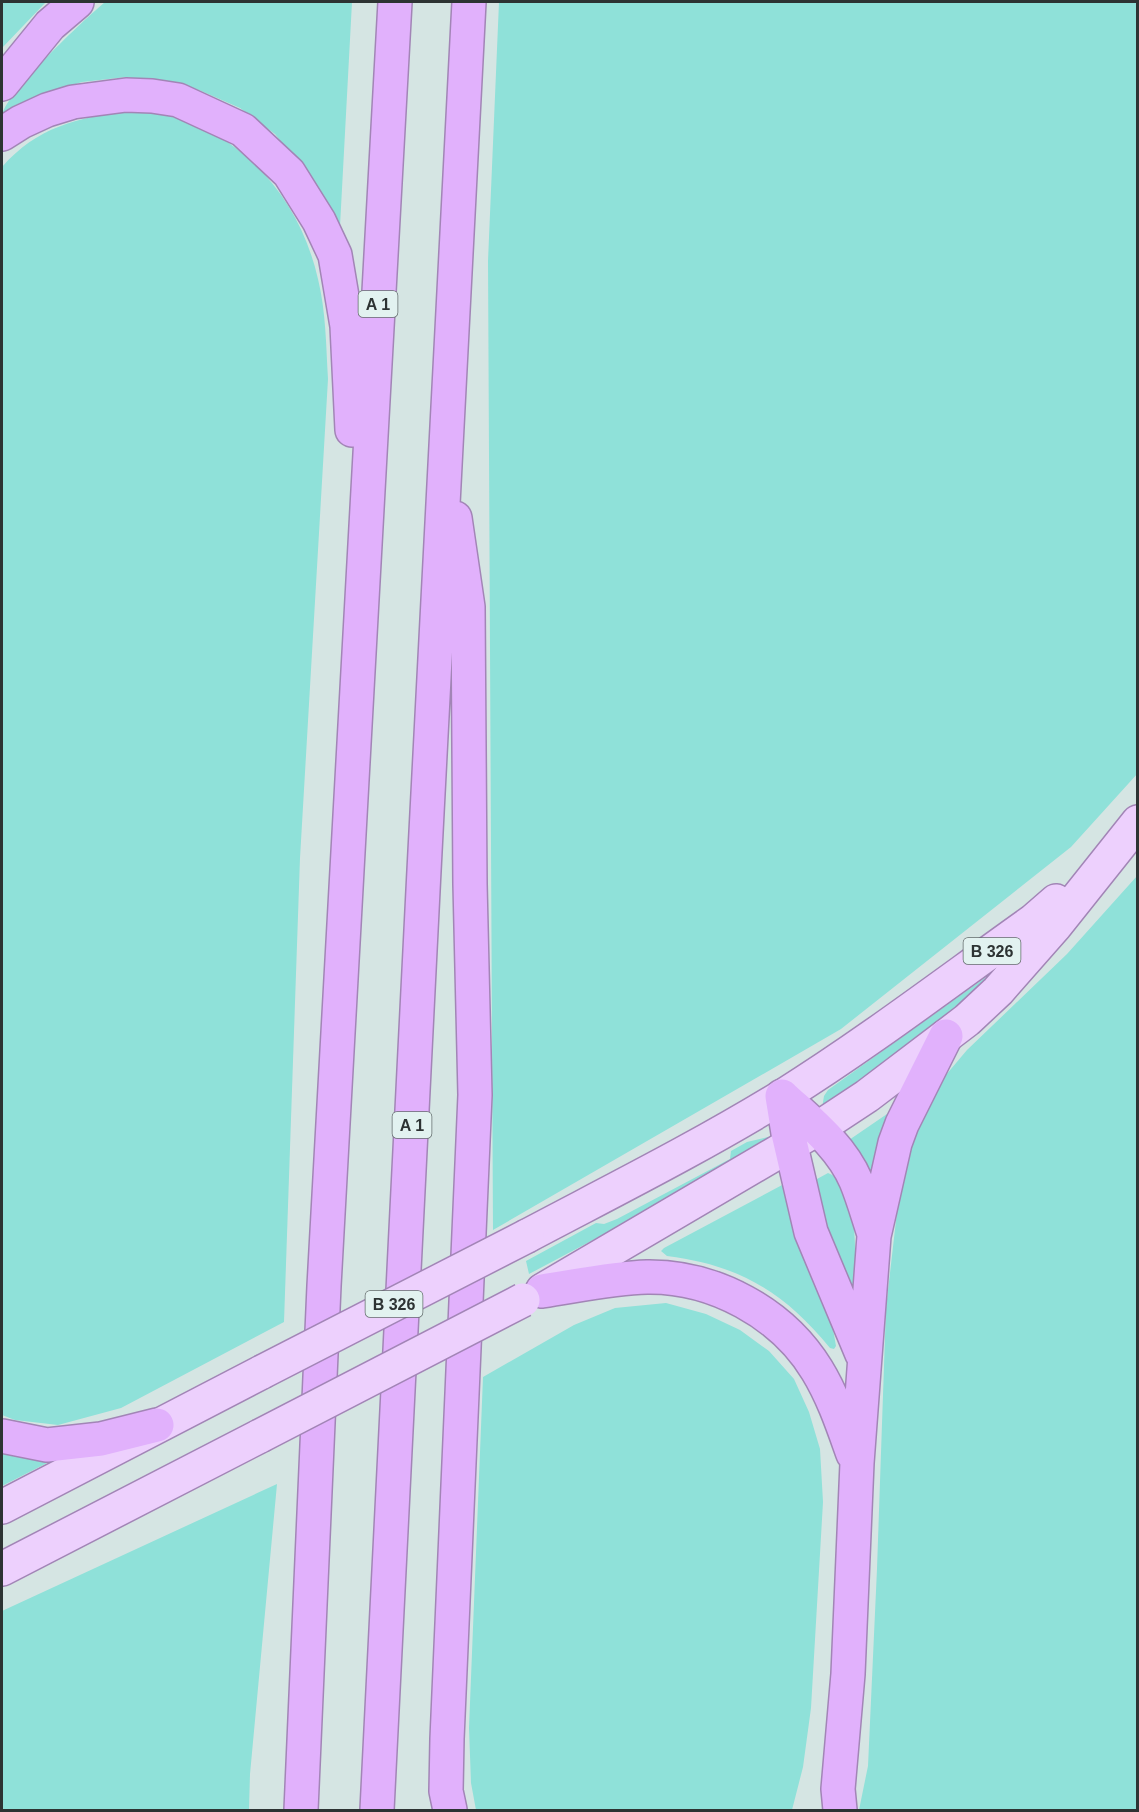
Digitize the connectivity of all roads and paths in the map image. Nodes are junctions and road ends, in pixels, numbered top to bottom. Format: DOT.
graph roads {
  1 [pos="77,2"];
  2 [pos="395,2"];
  3 [pos="469,2"];
  4 [pos="2,84"];
  5 [pos="2,134"];
  6 [pos="444,439"];
  7 [pos="361,606"];
  8 [pos="1137,822"];
  9 [pos="1112,855"];
  10 [pos="946,1036"];
  11 [pos="782,1096"];
  12 [pos="804,1137"];
  13 [pos="874,1236"];
  14 [pos="533,1296"];
  15 [pos="865,1360"];
  16 [pos="157,1425"];
  17 [pos="2,1437"];
  18 [pos="856,1463"];
  19 [pos="2,1506"];
  20 [pos="2,1569"];
  21 [pos="835,1803"];
  22 [pos="301,1810"];
  23 [pos="377,1810"];
  24 [pos="450,1810"];
  1 -- 4 [label="highway"];
  2 -- 7 [label="highway, A 1"];
  3 -- 6 [label="highway, A 1"];
  5 -- 7 [label="highway"];
  6 -- 23 [label="highway, A 1"];
  6 -- 24 [label="highway"];
  7 -- 22 [label="highway, A 1"];
  8 -- 9 [label="main road, B 326"];
  9 -- 10 [label="main road, B 326"];
  9 -- 11 [label="main road, B 326"];
  10 -- 12 [label="main road, B 326"];
  10 -- 13 [label="highway"];
  11 -- 12 [label="highway"];
  11 -- 16 [label="main road, B 326, bridge"];
  12 -- 13 [label="highway"];
  12 -- 14 [label="main road, B 326"];
  12 -- 15 [label="highway"];
  13 -- 15 [label="highway"];
  14 -- 18 [label="highway"];
  14 -- 20 [label="main road, B 326, bridge"];
  15 -- 18 [label="highway"];
  16 -- 17 [label="highway"];
  16 -- 19 [label="main road, B 326"];
  18 -- 21 [label="highway"];
}
